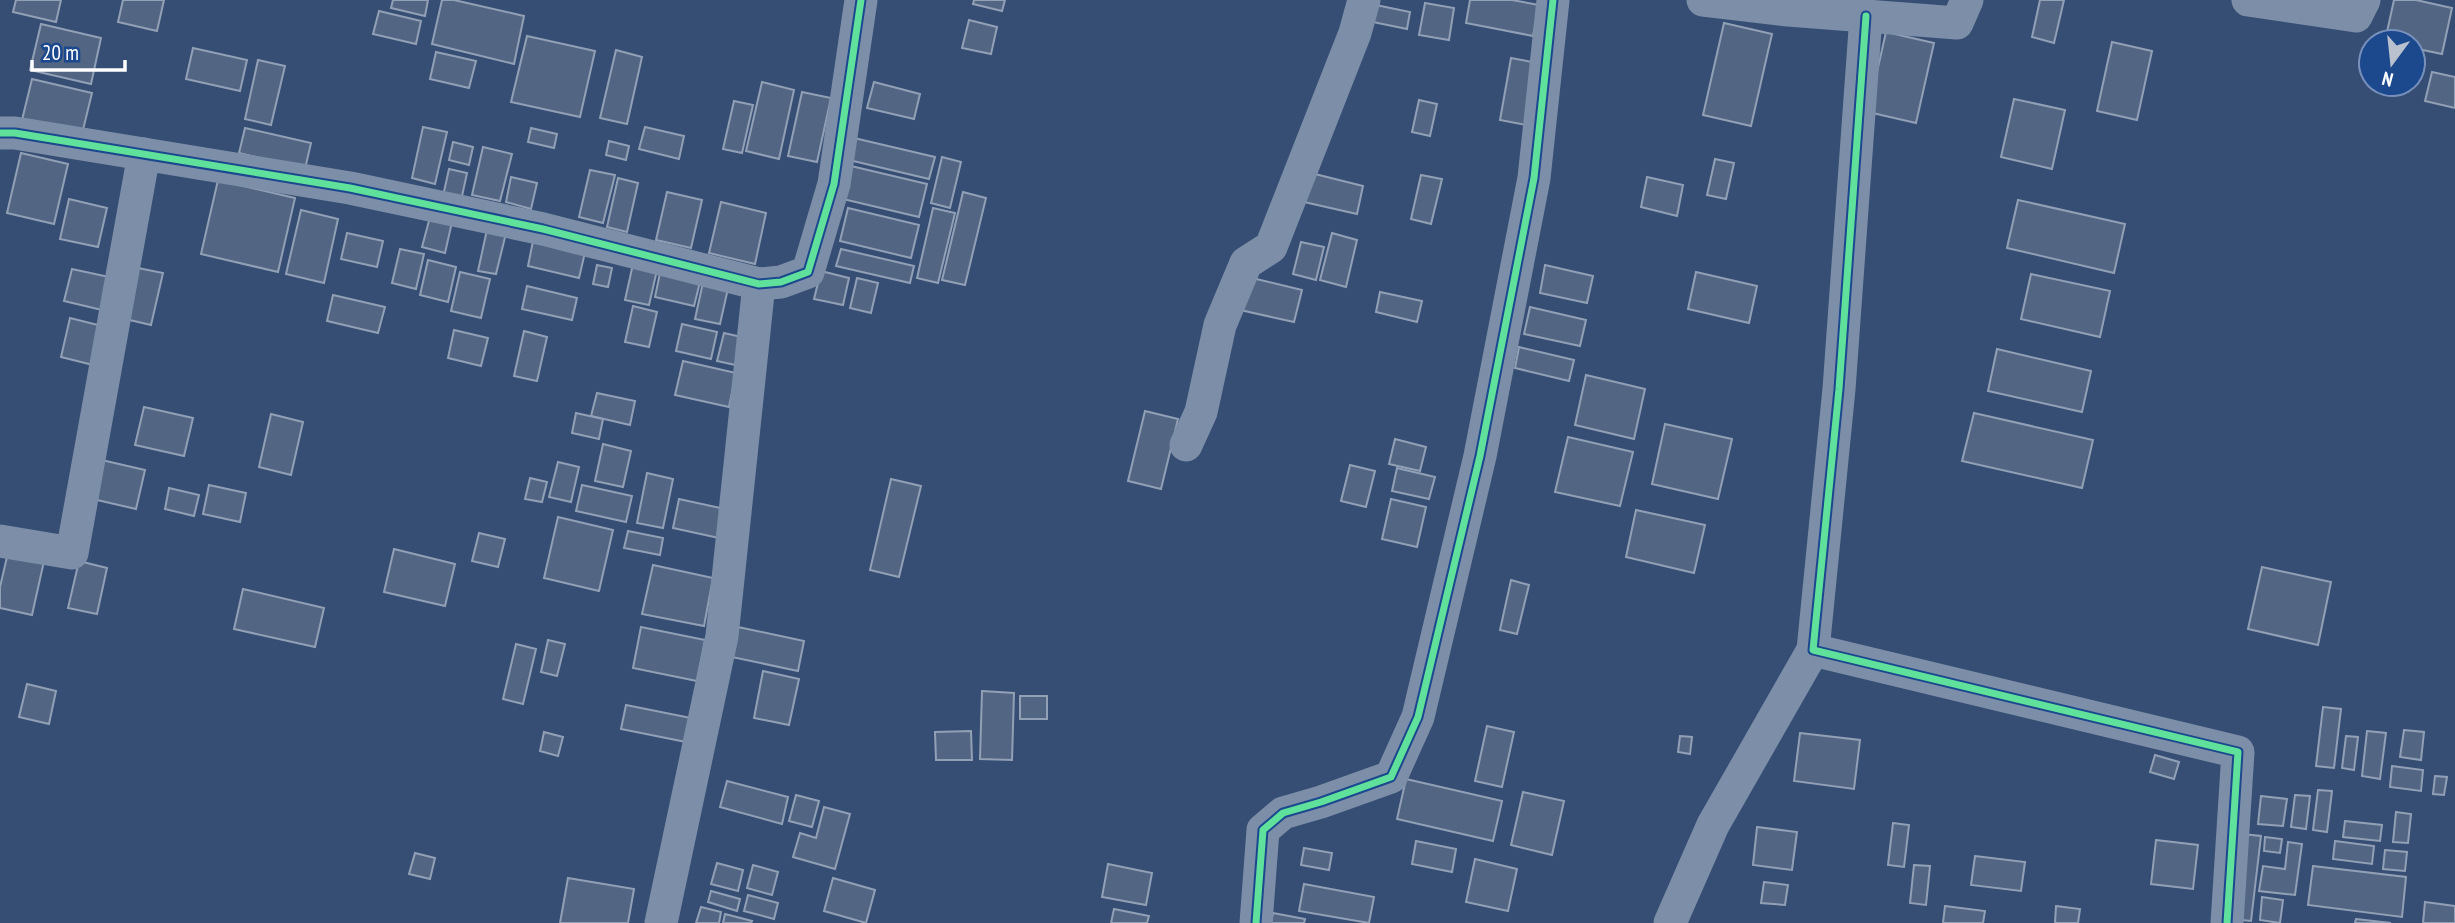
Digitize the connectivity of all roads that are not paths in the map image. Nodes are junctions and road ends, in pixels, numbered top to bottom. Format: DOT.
graph roads {
  1 [pos="861,0"];
  2 [pos="1364,0"];
  3 [pos="1553,0"];
  4 [pos="1703,0"];
  5 [pos="1967,0"];
  6 [pos="2248,0"];
  7 [pos="2364,0"];
  8 [pos="1866,16"];
  9 [pos="0,133"];
  10 [pos="144,154"];
  11 [pos="759,284"];
  12 [pos="1186,445"];
  13 [pos="0,541"];
  14 [pos="1813,650"];
  15 [pos="661,923"];
  16 [pos="1256,923"];
  17 [pos="1670,923"];
  18 [pos="2227,923"];
  1 -- 11 [label="street"];
  2 -- 12 [label="street"];
  3 -- 16 [label="street"];
  4 -- 8 [label="street"];
  5 -- 8 [label="street"];
  6 -- 7 [label="street"];
  8 -- 14 [label="street"];
  9 -- 10 [label="street"];
  10 -- 11 [label="street"];
  10 -- 13 [label="street"];
  11 -- 15 [label="street"];
  14 -- 17 [label="street"];
  14 -- 18 [label="street"];
}
